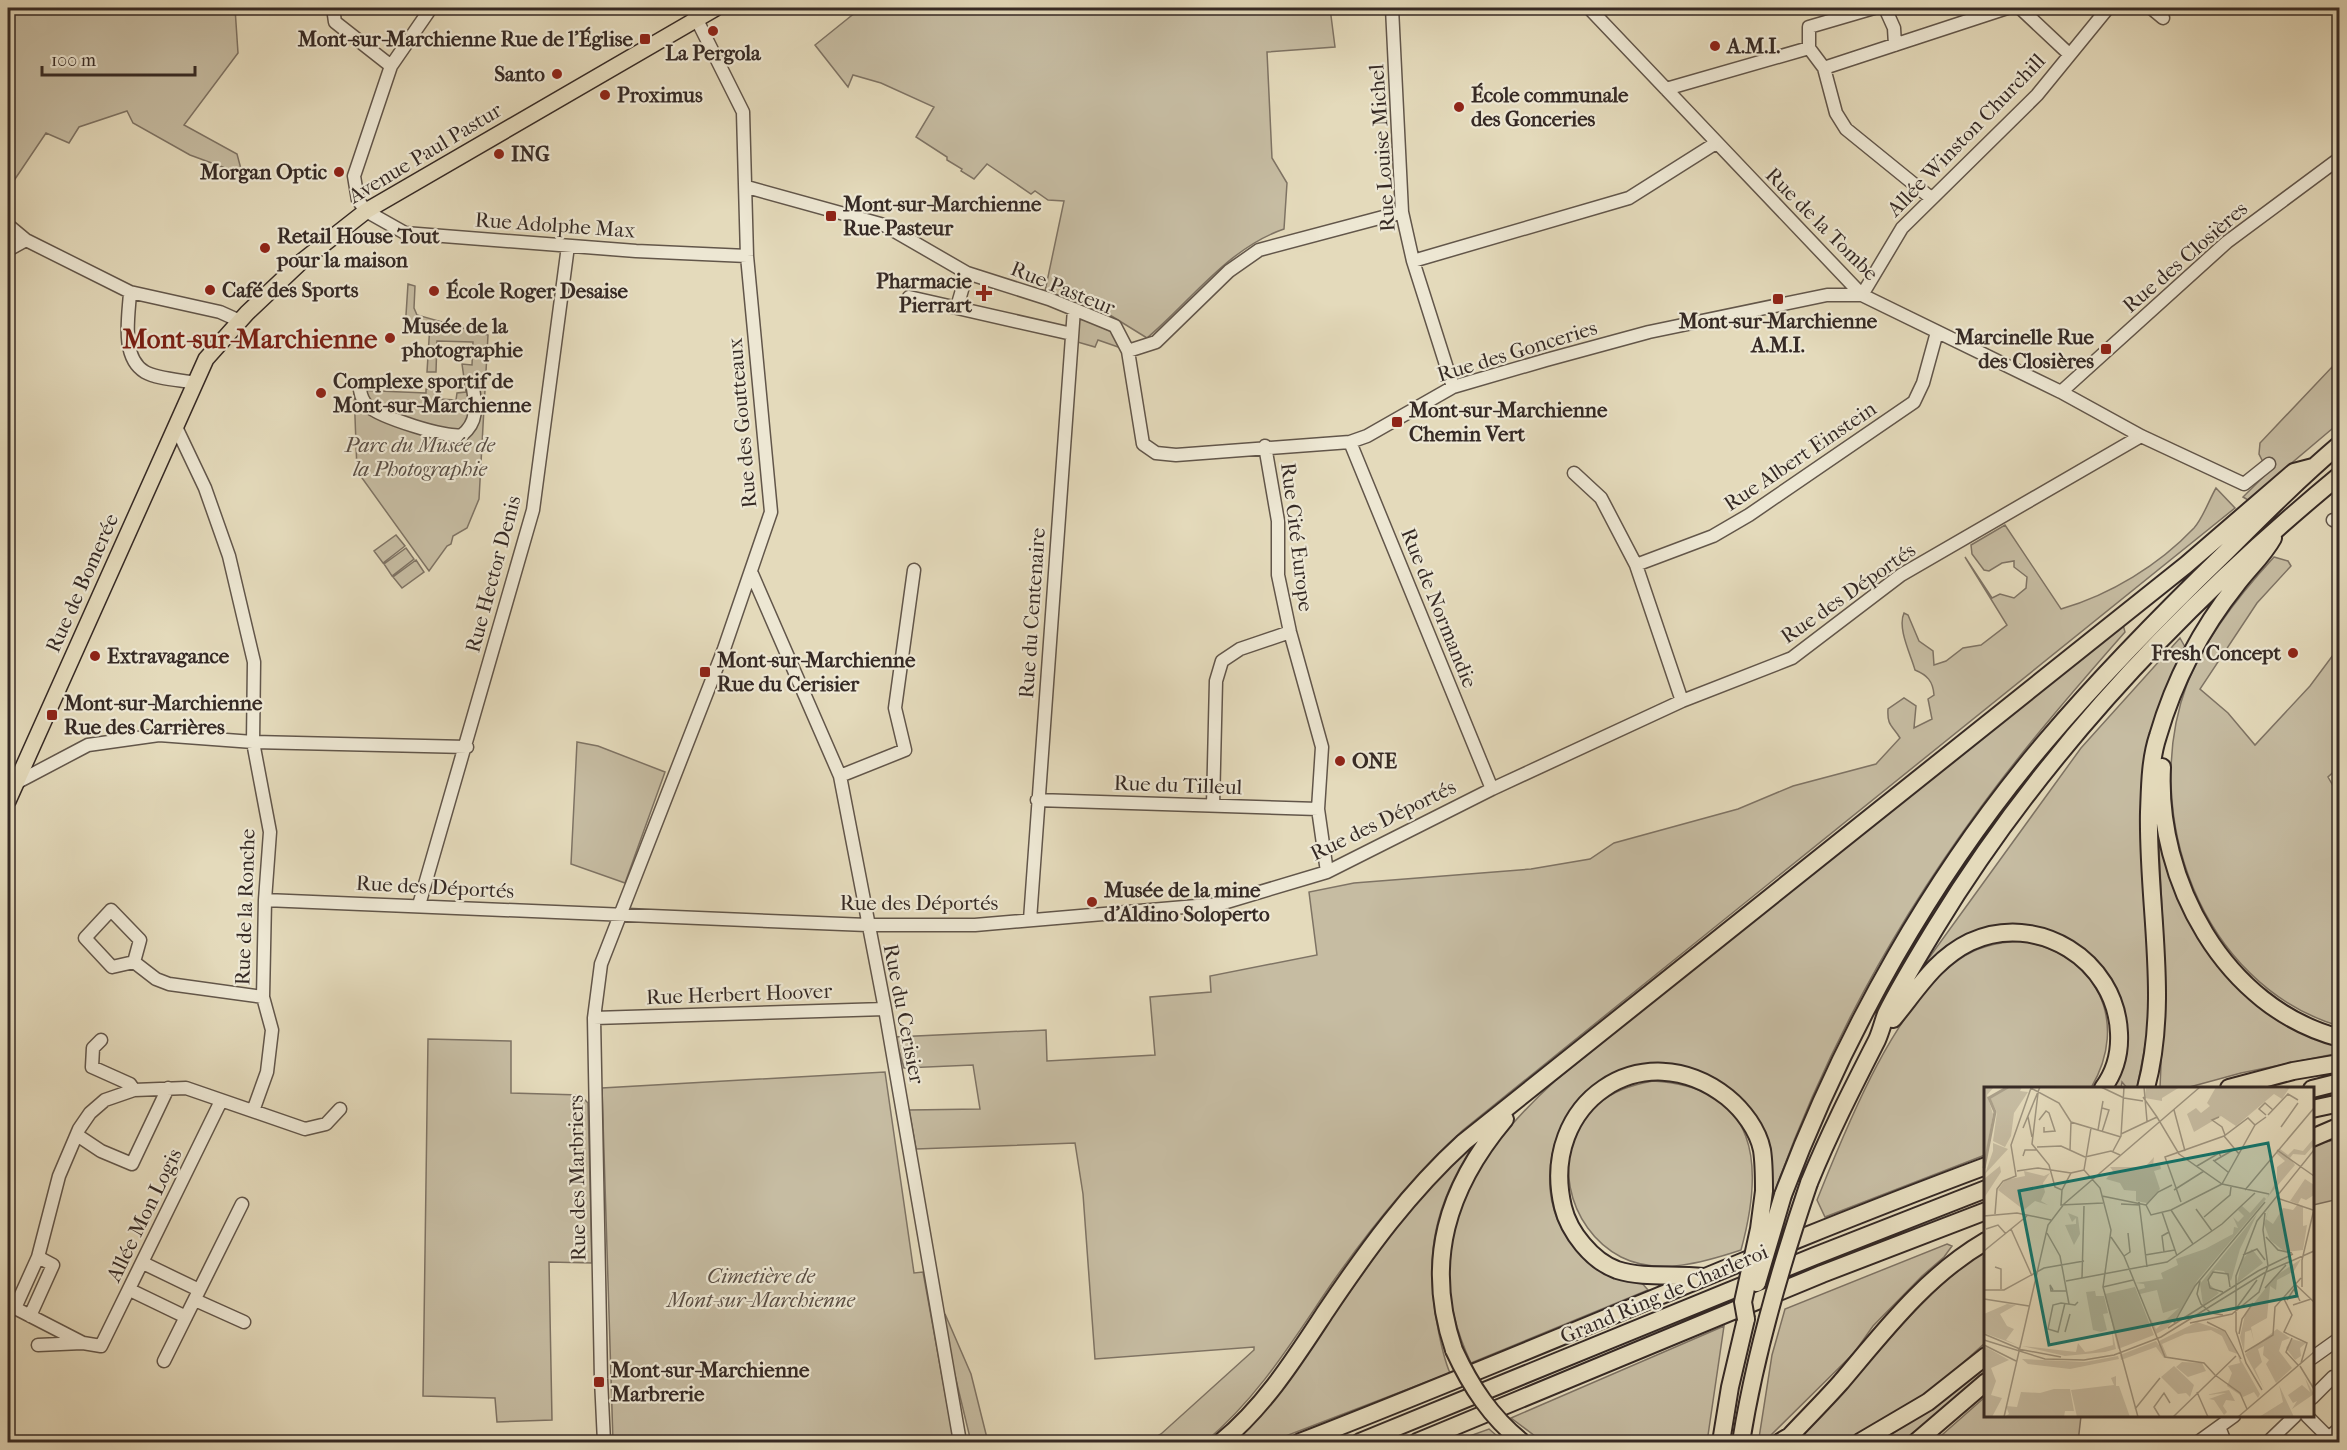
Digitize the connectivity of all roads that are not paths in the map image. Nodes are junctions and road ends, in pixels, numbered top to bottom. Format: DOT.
graph roads {
  1 [pos="333,8"];
  2 [pos="431,8"];
  3 [pos="716,8"];
  4 [pos="1392,8"];
  5 [pos="1589,8"];
  6 [pos="1874,8"];
  7 [pos="1885,8"];
  8 [pos="2007,8"];
  9 [pos="2020,8"];
  10 [pos="2108,8"];
  11 [pos="2151,8"];
  12 [pos="693,13"];
  13 [pos="2163,18"];
  14 [pos="1895,45"];
  15 [pos="1809,48"];
  16 [pos="2069,54"];
  17 [pos="391,66"];
  18 [pos="1824,68"];
  19 [pos="1666,89"];
  20 [pos="1716,143"];
  21 [pos="2340,158"];
  22 [pos="747,187"];
  23 [pos="1931,198"];
  24 [pos="366,211"];
  25 [pos="1402,212"];
  26 [pos="8,225"];
  27 [pos="26,240"];
  28 [pos="568,246"];
  29 [pos="8,250"];
  30 [pos="747,256"];
  31 [pos="1413,261"];
  32 [pos="967,273"];
  33 [pos="130,292"];
  34 [pos="1862,296"];
  35 [pos="909,297"];
  36 [pos="957,307"];
  37 [pos="1074,309"];
  38 [pos="240,321"];
  39 [pos="1937,332"];
  40 [pos="1072,334"];
  41 [pos="1128,351"];
  42 [pos="196,382"];
  43 [pos="1453,387"];
  44 [pos="473,388"];
  45 [pos="360,390"];
  46 [pos="2061,392"];
  47 [pos="176,427"];
  48 [pos="2141,436"];
  49 [pos="1350,442"];
  50 [pos="2340,444"];
  51 [pos="1265,446"];
  52 [pos="2269,464"];
  53 [pos="2313,467"];
  54 [pos="1575,473"];
  55 [pos="2340,475"];
  56 [pos="2283,522"];
  57 [pos="1636,565"];
  58 [pos="914,570"];
  59 [pos="752,574"];
  60 [pos="1290,632"];
  61 [pos="1682,702"];
  62 [pos="2165,718"];
  63 [pos="253,742"];
  64 [pos="466,747"];
  65 [pos="840,776"];
  66 [pos="11,785"];
  67 [pos="1492,789"];
  68 [pos="1037,800"];
  69 [pos="8,801"];
  70 [pos="1213,806"];
  71 [pos="1318,809"];
  72 [pos="1327,872"];
  73 [pos="264,900"];
  74 [pos="419,905"];
  75 [pos="619,916"];
  76 [pos="1030,920"];
  77 [pos="867,925"];
  78 [pos="134,962"];
  79 [pos="262,997"];
  80 [pos="885,1009"];
  81 [pos="594,1018"];
  82 [pos="1879,1036"];
  83 [pos="2340,1038"];
  84 [pos="101,1040"];
  85 [pos="2340,1063"];
  86 [pos="2340,1082"];
  87 [pos="2147,1086"];
  88 [pos="2104,1087"];
  89 [pos="2236,1087"];
  90 [pos="168,1088"];
  91 [pos="2314,1089"];
  92 [pos="134,1090"];
  93 [pos="1526,1092"];
  94 [pos="221,1101"];
  95 [pos="2340,1103"];
  96 [pos="340,1109"];
  97 [pos="2314,1109"];
  98 [pos="253,1112"];
  99 [pos="2340,1125"];
  100 [pos="2314,1131"];
  101 [pos="77,1135"];
  102 [pos="2314,1138"];
  103 [pos="1984,1167"];
  104 [pos="1984,1190"];
  105 [pos="242,1204"];
  106 [pos="1984,1212"];
  107 [pos="1984,1242"];
  108 [pos="143,1263"];
  109 [pos="1707,1278"];
  110 [pos="130,1290"];
  111 [pos="197,1295"];
  112 [pos="186,1317"];
  113 [pos="1746,1319"];
  114 [pos="244,1322"];
  115 [pos="2340,1338"];
  116 [pos="83,1343"];
  117 [pos="38,1345"];
  118 [pos="2314,1357"];
  119 [pos="1984,1358"];
  120 [pos="164,1361"];
  121 [pos="2340,1383"];
  122 [pos="1984,1384"];
  123 [pos="2314,1397"];
  124 [pos="2232,1417"];
  125 [pos="2294,1417"];
  126 [pos="2308,1417"];
  127 [pos="2219,1426"];
  128 [pos="2340,1428"];
  129 [pos="2326,1440"];
  130 [pos="604,1443"];
  131 [pos="960,1443"];
  132 [pos="1221,1443"];
  133 [pos="1300,1443"];
  134 [pos="1360,1443"];
  135 [pos="1417,1443"];
  136 [pos="1522,1443"];
  137 [pos="1721,1443"];
  138 [pos="1741,1443"];
  139 [pos="1780,1443"];
  140 [pos="1860,1443"];
  141 [pos="1916,1443"];
  142 [pos="2198,1443"];
  143 [pos="2225,1443"];
  144 [pos="2268,1443"];
  1 -- 17 [label="street"];
  2 -- 17 [label="street"];
  3 -- 12 [label="main road, Avenue Paul Pastur"];
  4 -- 25 [label="street, Rue Louise Michel"];
  5 -- 19 [label="street, Rue de la Tombe"];
  6 -- 15 [label="street"];
  7 -- 14 [label="street"];
  8 -- 14 [label="street"];
  9 -- 16 [label="street"];
  10 -- 16 [label="street, Allée Winston Churchill"];
  11 -- 13 [label="street"];
  12 -- 22 [label="street, Rue des Goutteaux"];
  12 -- 24 [label="main road, Avenue Paul Pastur"];
  14 -- 18 [label="street"];
  15 -- 18 [label="street"];
  15 -- 19 [label="street"];
  16 -- 23 [label="street, Allée Winston Churchill"];
  17 -- 24 [label="street"];
  18 -- 23 [label="street"];
  19 -- 20 [label="street, Rue de la Tombe"];
  20 -- 31 [label="street"];
  20 -- 34 [label="street, Rue de la Tombe"];
  21 -- 46 [label="street, Rue des Closières"];
  22 -- 30 [label="street, Rue des Goutteaux"];
  22 -- 32 [label="street, Rue Pasteur"];
  23 -- 34 [label="street, Allée Winston Churchill"];
  24 -- 28 [label="street, Rue Adolphe Max"];
  24 -- 38 [label="main road, Avenue Paul Pastur"];
  25 -- 31 [label="street, Rue Louise Michel"];
  25 -- 41 [label="street"];
  26 -- 27 [label="street"];
  27 -- 29 [label="street"];
  27 -- 33 [label="street"];
  28 -- 30 [label="street, Rue Adolphe Max"];
  28 -- 64 [label="street, Rue Hector Denis"];
  30 -- 59 [label="street, Rue des Goutteaux"];
  31 -- 43 [label="street, Rue Louise Michel"];
  32 -- 36 [label="street"];
  32 -- 37 [label="street, Rue Pasteur"];
  33 -- 38 [label="street"];
  33 -- 42 [label="street"];
  34 -- 39 [label="street, Rue de la Tombe"];
  34 -- 43 [label="street, Rue des Gonceries"];
  35 -- 36 [label="street"];
  36 -- 40 [label="street"];
  37 -- 40 [label="street, Rue du Centenaire"];
  37 -- 41 [label="street, Rue Pasteur"];
  38 -- 42 [label="main road, Avenue Paul Pastur"];
  39 -- 46 [label="street, Rue de la Tombe"];
  39 -- 57 [label="street, Rue Albert Einstein"];
  40 -- 68 [label="street, Rue du Centenaire"];
  41 -- 51 [label="street, Rue des Gonceries"];
  42 -- 47 [label="main road, Rue de Bomerée"];
  43 -- 49 [label="street, Rue des Gonceries"];
  44 -- 45 [label="street"];
  46 -- 48 [label="street, Rue de la Tombe"];
  47 -- 63 [label="street, Rue de la Ronche"];
  47 -- 66 [label="main road, Rue de Bomerée"];
  48 -- 52 [label="street, Rue de la Tombe"];
  48 -- 61 [label="street, Rue des Déportés"];
  49 -- 51 [label="street, Rue des Gonceries"];
  49 -- 67 [label="street, Rue de Normandie"];
  50 -- 53 [label="highway"];
  51 -- 60 [label="street, Rue Cité Europe"];
  53 -- 93 [label="highway"];
  53 -- 113 [label="highway, bridge"];
  54 -- 57 [label="street"];
  55 -- 56 [label="highway"];
  56 -- 62 [label="highway"];
  56 -- 82 [label="highway"];
  57 -- 61 [label="street"];
  58 -- 65 [label="street"];
  59 -- 65 [label="street, Rue du Cerisier"];
  59 -- 75 [label="street, Rue des Goutteaux"];
  60 -- 70 [label="street, Rue Cité Europe"];
  60 -- 71 [label="street, Rue Cité Europe"];
  61 -- 67 [label="street, Rue des Déportés"];
  62 -- 83 [label="highway"];
  62 -- 87 [label="highway"];
  63 -- 64 [label="street"];
  63 -- 66 [label="street"];
  63 -- 73 [label="street, Rue de la Ronche"];
  64 -- 74 [label="street, Rue Hector Denis"];
  65 -- 77 [label="street, Rue du Cerisier"];
  66 -- 69 [label="main road, Rue de Bomerée"];
  67 -- 72 [label="street, Rue des Déportés"];
  68 -- 70 [label="street, Rue du Tilleul"];
  68 -- 76 [label="street, Rue du Centenaire"];
  70 -- 71 [label="street, Rue du Tilleul"];
  71 -- 72 [label="street, Rue Cité Europe"];
  72 -- 76 [label="street, Rue des Déportés"];
  73 -- 74 [label="street, Rue des Déportés"];
  73 -- 79 [label="street, Rue de la Ronche"];
  74 -- 75 [label="street, Rue des Déportés"];
  75 -- 77 [label="street, Rue des Déportés"];
  75 -- 81 [label="street, Rue des Marbriers"];
  76 -- 77 [label="street, Rue des Déportés"];
  77 -- 80 [label="street, Rue du Cerisier"];
  78 -- 78 [label="street"];
  78 -- 79 [label="street"];
  79 -- 98 [label="street, Rue de la Ronche"];
  80 -- 81 [label="street, Rue Herbert Hoover"];
  80 -- 131 [label="street, Rue du Cerisier"];
  81 -- 130 [label="street, Rue des Marbriers"];
  82 -- 88 [label="highway"];
  82 -- 138 [label="highway, bridge"];
  84 -- 92 [label="street"];
  85 -- 89 [label="highway"];
  86 -- 91 [label="highway"];
  90 -- 92 [label="street"];
  90 -- 94 [label="street"];
  90 -- 101 [label="street"];
  92 -- 101 [label="street"];
  93 -- 132 [label="highway"];
  93 -- 136 [label="highway, bridge"];
  94 -- 98 [label="street"];
  94 -- 108 [label="street, Allée Mon Logis"];
  95 -- 97 [label="highway"];
  96 -- 98 [label="street"];
  99 -- 100 [label="highway"];
  99 -- 102 [label="highway"];
  101 -- 116 [label="street"];
  103 -- 109 [label="highway"];
  104 -- 134 [label="highway, Grand Ring de Charleroi"];
  105 -- 111 [label="street"];
  106 -- 135 [label="highway, Grand Ring de Charleroi"];
  107 -- 139 [label="highway"];
  108 -- 110 [label="street, Allée Mon Logis"];
  108 -- 111 [label="street"];
  109 -- 113 [label="highway, bridge"];
  109 -- 133 [label="highway"];
  110 -- 112 [label="street"];
  110 -- 116 [label="street, Allée Mon Logis"];
  111 -- 112 [label="street"];
  111 -- 114 [label="street"];
  112 -- 120 [label="street"];
  113 -- 137 [label="highway"];
  115 -- 118 [label="street"];
  116 -- 117 [label="street"];
  119 -- 140 [label="highway"];
  121 -- 123 [label="street"];
  122 -- 141 [label="highway"];
  124 -- 127 [label="street"];
  125 -- 144 [label="street"];
  126 -- 129 [label="street"];
  127 -- 142 [label="street"];
  127 -- 143 [label="street"];
  128 -- 129 [label="street"];
}
